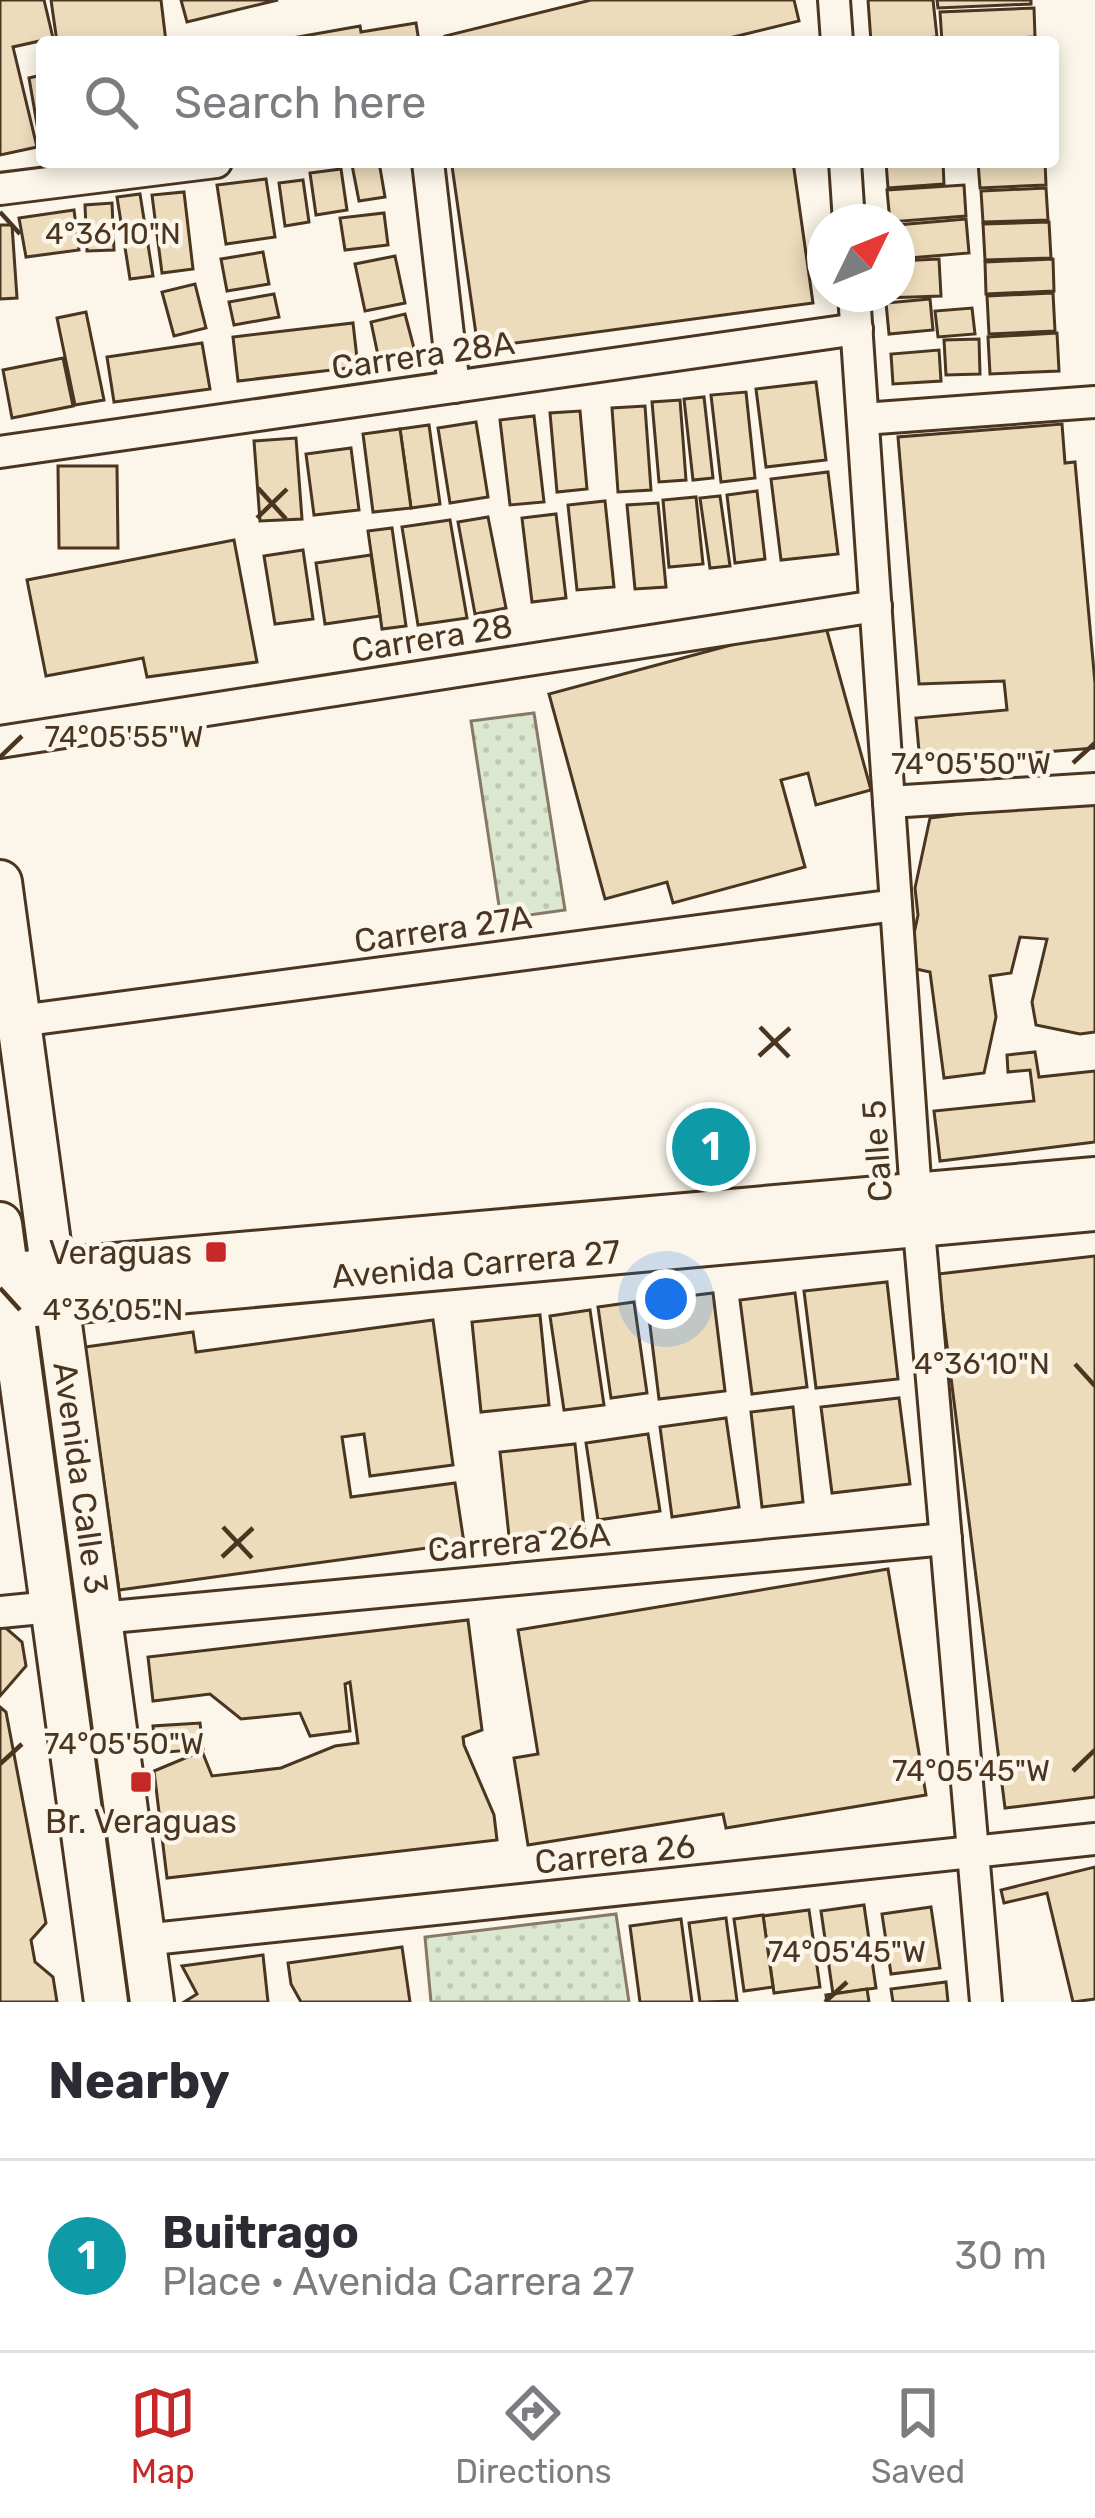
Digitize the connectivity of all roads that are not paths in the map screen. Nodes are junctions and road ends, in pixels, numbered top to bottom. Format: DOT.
graph roads {
  1 [pos="834,0"];
  2 [pos="837,36"];
  3 [pos="169,168"];
  4 [pos="429,168"];
  5 [pos="845,168"];
  6 [pos="0,189"];
  7 [pos="848,204"];
  8 [pos="855,312"];
  9 [pos="856,329"];
  10 [pos="454,387"];
  11 [pos="1095,403"];
  12 [pos="862,419"];
  13 [pos="0,452"];
  14 [pos="875,605"];
  15 [pos="0,742"];
  16 [pos="1095,789"];
  17 [pos="889,802"];
  18 [pos="0,882"];
  19 [pos="896,905"];
  20 [pos="9,1023"];
  21 [pos="1095,1179"];
  22 [pos="917,1209"];
  23 [pos="1095,1209"];
  24 [pos="0,1224"];
  25 [pos="55,1287"];
  26 [pos="5,1291"];
  27 [pos="946,1539"];
  28 [pos="52,1607"];
  29 [pos="0,1612"];
  30 [pos="100,1618"];
  31 [pos="1095,1839"];
  32 [pos="973,1852"];
  33 [pos="143,1940"];
  34 [pos="106,2002"];
  35 [pos="152,2002"];
  36 [pos="986,2002"];
  1 -- 2 [label="street"];
  3 -- 6 [label="street"];
  4 -- 10 [label="street"];
  5 -- 7 [label="street"];
  8 -- 9 [label="street, Calle 5"];
  9 -- 10 [label="street, Carrera 28A"];
  9 -- 12 [label="street, Calle 5"];
  10 -- 13 [label="street, Carrera 28A"];
  11 -- 12 [label="street"];
  12 -- 14 [label="street, Calle 5"];
  14 -- 15 [label="street, Carrera 28"];
  14 -- 17 [label="street, Calle 5"];
  16 -- 17 [label="street"];
  17 -- 19 [label="street, Calle 5"];
  18 -- 20 [label="street, Avenida Calle 3"];
  19 -- 20 [label="street, Carrera 27A"];
  19 -- 22 [label="street, Calle 5"];
  20 -- 25 [label="street, Avenida Calle 3"];
  21 -- 22 [label="street, Avenida Carrera 27"];
  22 -- 23 [label="street, Avenida Carrera 27"];
  22 -- 25 [label="street, Avenida Carrera 27"];
  22 -- 27 [label="street, Calle 5"];
  24 -- 26 [label="street, Avenida Calle 3"];
  25 -- 26 [label="street, Avenida Carrera 27"];
  25 -- 30 [label="street, Avenida Calle 3"];
  26 -- 28 [label="street, Avenida Calle 3"];
  27 -- 30 [label="street, Carrera 26A"];
  27 -- 32 [label="street, Calle 5"];
  28 -- 29 [label="street"];
  28 -- 34 [label="street, Avenida Calle 3"];
  30 -- 33 [label="street, Avenida Calle 3"];
  31 -- 32 [label="street, Carrera 26"];
  32 -- 33 [label="street, Carrera 26"];
  32 -- 36 [label="street, Calle 5"];
  33 -- 35 [label="street, Avenida Calle 3"];
}
